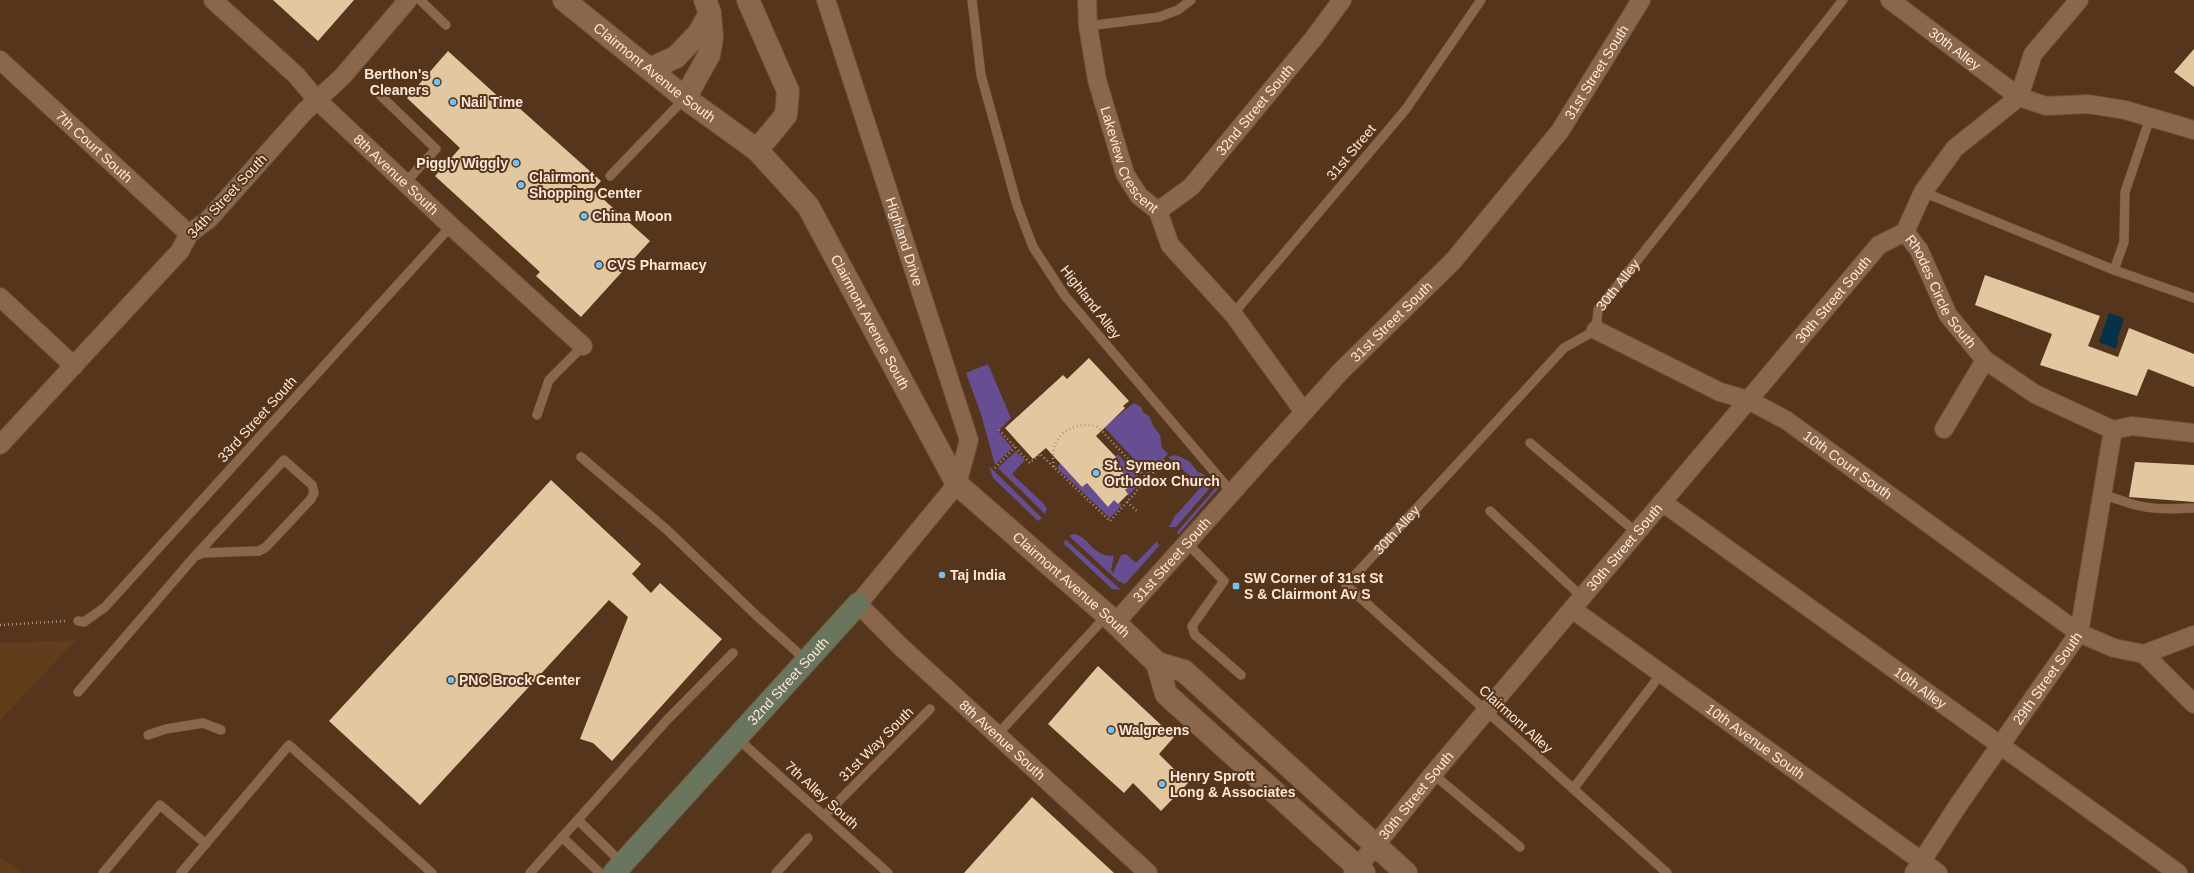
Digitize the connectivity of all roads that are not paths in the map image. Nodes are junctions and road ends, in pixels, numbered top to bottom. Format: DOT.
graph roads {
  1 [pos="213,0"];
  2 [pos="408,0"];
  3 [pos="420,0"];
  4 [pos="564,0"];
  5 [pos="748,0"];
  6 [pos="826,0"];
  7 [pos="972,0"];
  8 [pos="1087,0"];
  9 [pos="1190,0"];
  10 [pos="1342,0"];
  11 [pos="1481,0"];
  12 [pos="1641,0"];
  13 [pos="1843,0"];
  14 [pos="1890,0"];
  15 [pos="2079,0"];
  16 [pos="707,6"];
  17 [pos="446,25"];
  18 [pos="1088,26"];
  19 [pos="0,60"];
  20 [pos="650,69"];
  21 [pos="380,95"];
  22 [pos="2019,97"];
  23 [pos="685,98"];
  24 [pos="317,100"];
  25 [pos="2150,118"];
  26 [pos="2194,130"];
  27 [pos="757,150"];
  28 [pos="610,176"];
  29 [pos="405,183"];
  30 [pos="1923,192"];
  31 [pos="1158,211"];
  32 [pos="451,226"];
  33 [pos="1905,232"];
  34 [pos="189,234"];
  35 [pos="2114,270"];
  36 [pos="0,297"];
  37 [pos="2194,298"];
  38 [pos="1233,314"];
  39 [pos="1596,330"];
  40 [pos="583,346"];
  41 [pos="1985,360"];
  42 [pos="74,366"];
  43 [pos="1748,400"];
  44 [pos="1304,412"];
  45 [pos="537,415"];
  46 [pos="1944,429"];
  47 [pos="2113,430"];
  48 [pos="2194,433"];
  49 [pos="1530,443"];
  50 [pos="0,445"];
  51 [pos="581,457"];
  52 [pos="957,484"];
  53 [pos="1233,494"];
  54 [pos="2102,495"];
  55 [pos="1662,502"];
  56 [pos="2194,508"];
  57 [pos="1490,511"];
  58 [pos="1636,532"];
  59 [pos="1187,543"];
  60 [pos="195,556"];
  61 [pos="1346,585"];
  62 [pos="1577,603"];
  63 [pos="858,604"];
  64 [pos="1111,619"];
  65 [pos="78,621"];
  66 [pos="2079,633"];
  67 [pos="2194,635"];
  68 [pos="733,653"];
  69 [pos="2144,654"];
  70 [pos="807,660"];
  71 [pos="1157,663"];
  72 [pos="1661,674"];
  73 [pos="1241,675"];
  74 [pos="78,692"];
  75 [pos="2194,704"];
  76 [pos="930,709"];
  77 [pos="1486,711"];
  78 [pos="221,730"];
  79 [pos="148,735"];
  80 [pos="997,735"];
  81 [pos="738,739"];
  82 [pos="2002,745"];
  83 [pos="1433,774"];
  84 [pos="1573,789"];
  85 [pos="824,816"];
  86 [pos="578,820"];
  87 [pos="562,837"];
  88 [pos="808,838"];
  89 [pos="206,844"];
  90 [pos="1375,845"];
  91 [pos="1520,848"];
  92 [pos="1918,868"];
  93 [pos="616,871"];
  94 [pos="1358,871"];
  95 [pos="103,873"];
  96 [pos="181,873"];
  97 [pos="432,873"];
  98 [pos="530,873"];
  99 [pos="600,873"];
  100 [pos="776,873"];
  101 [pos="888,873"];
  102 [pos="1148,873"];
  103 [pos="1406,873"];
  104 [pos="1667,873"];
  105 [pos="1938,873"];
  106 [pos="2178,873"];
  1 -- 24 [label="street, 8th Avenue South"];
  2 -- 24 [label="street, 34th Street South"];
  3 -- 17 [label="lane"];
  4 -- 20 [label="street, Clairmont Avenue South"];
  5 -- 27 [label="street"];
  6 -- 52 [label="street, Highland Drive"];
  7 -- 53 [label="lane, Highland Alley"];
  8 -- 18 [label="street, Lakeview Crescent"];
  9 -- 18 [label="lane"];
  10 -- 31 [label="street, 32nd Street South"];
  11 -- 38 [label="lane, 31st Street"];
  12 -- 44 [label="street, 31st Street South"];
  13 -- 39 [label="lane, 30th Alley"];
  14 -- 22 [label="street, 30th Alley"];
  15 -- 22 [label="street"];
  16 -- 20 [label="street"];
  16 -- 23 [label="street"];
  18 -- 31 [label="street, Lakeview Crescent"];
  19 -- 34 [label="street, 7th Court South"];
  20 -- 23 [label="street, Clairmont Avenue South"];
  21 -- 29 [label="lane"];
  22 -- 25 [label="street"];
  22 -- 30 [label="street, Rhodes Circle South"];
  23 -- 27 [label="street, Clairmont Avenue South"];
  23 -- 28 [label="lane"];
  24 -- 29 [label="street, 8th Avenue South"];
  24 -- 34 [label="street, 34th Street South"];
  25 -- 26 [label="street"];
  25 -- 35 [label="lane"];
  27 -- 52 [label="street, Clairmont Avenue South"];
  29 -- 32 [label="street, 8th Avenue South"];
  30 -- 33 [label="street, Rhodes Circle South"];
  30 -- 35 [label="lane"];
  31 -- 38 [label="street, Lakeview Crescent"];
  32 -- 40 [label="street, 8th Avenue South"];
  32 -- 65 [label="lane, 33rd Street South"];
  33 -- 41 [label="street, Rhodes Circle South"];
  33 -- 43 [label="street, 30th Street South"];
  34 -- 42 [label="street, 34th Street South"];
  35 -- 37 [label="lane"];
  36 -- 42 [label="street"];
  38 -- 44 [label="street, Lakeview Crescent"];
  39 -- 43 [label="street, 10th Court South"];
  39 -- 61 [label="lane, 30th Alley"];
  40 -- 45 [label="lane"];
  41 -- 46 [label="street"];
  41 -- 47 [label="street, Rhodes Circle South"];
  42 -- 50 [label="street, 34th Street South"];
  43 -- 55 [label="street, 30th Street South"];
  43 -- 66 [label="street, 10th Court South"];
  44 -- 53 [label="street, 31st Street South"];
  47 -- 48 [label="street"];
  47 -- 54 [label="street, 29th Street South"];
  49 -- 58 [label="lane"];
  51 -- 70 [label="lane"];
  52 -- 63 [label="street, 32nd Street South"];
  52 -- 64 [label="street, Clairmont Avenue South"];
  53 -- 59 [label="street, 31st Street South"];
  54 -- 56 [label="lane"];
  54 -- 66 [label="street, 29th Street South"];
  55 -- 58 [label="street, 30th Street South"];
  55 -- 82 [label="street, 10th Alley"];
  57 -- 62 [label="lane"];
  58 -- 62 [label="street, 30th Street South"];
  59 -- 64 [label="street, 31st Street South"];
  59 -- 73 [label="lane"];
  60 -- 60 [label="lane"];
  60 -- 74 [label="lane"];
  61 -- 77 [label="lane, Clairmont Alley"];
  62 -- 72 [label="street, 10th Avenue South"];
  62 -- 77 [label="street, 30th Street South"];
  63 -- 70 [label="main road, 32nd Street South"];
  63 -- 80 [label="street, 8th Avenue South"];
  64 -- 71 [label="street, Clairmont Avenue South"];
  64 -- 80 [label="lane"];
  66 -- 69 [label="street, 10th Court South"];
  66 -- 82 [label="street, 29th Street South"];
  67 -- 69 [label="street"];
  68 -- 86 [label="lane"];
  69 -- 75 [label="street"];
  70 -- 81 [label="main road, 32nd Street South"];
  71 -- 90 [label="street, Clairmont Avenue South"];
  71 -- 94 [label="street, Clairmont Avenue South"];
  72 -- 84 [label="lane"];
  72 -- 92 [label="street, 10th Avenue South"];
  76 -- 85 [label="lane, 31st Way South"];
  77 -- 83 [label="street, 30th Street South"];
  77 -- 84 [label="lane, Clairmont Alley"];
  78 -- 79 [label="lane"];
  80 -- 102 [label="street, 8th Avenue South"];
  81 -- 85 [label="lane, 7th Alley South"];
  81 -- 93 [label="main road, 32nd Street South"];
  82 -- 92 [label="street, 29th Street South"];
  82 -- 106 [label="street, 10th Alley"];
  83 -- 90 [label="street, 30th Street South"];
  83 -- 91 [label="lane"];
  84 -- 104 [label="lane, Clairmont Alley"];
  85 -- 101 [label="lane, 7th Alley South"];
  86 -- 87 [label="lane"];
  86 -- 93 [label="lane"];
  87 -- 98 [label="lane"];
  87 -- 99 [label="lane"];
  88 -- 100 [label="lane"];
  89 -- 95 [label="lane"];
  89 -- 96 [label="lane"];
  89 -- 97 [label="lane"];
  90 -- 94 [label="street, 30th Street South"];
  90 -- 103 [label="street, Clairmont Avenue South"];
  92 -- 105 [label="street, 10th Avenue South"];
}
